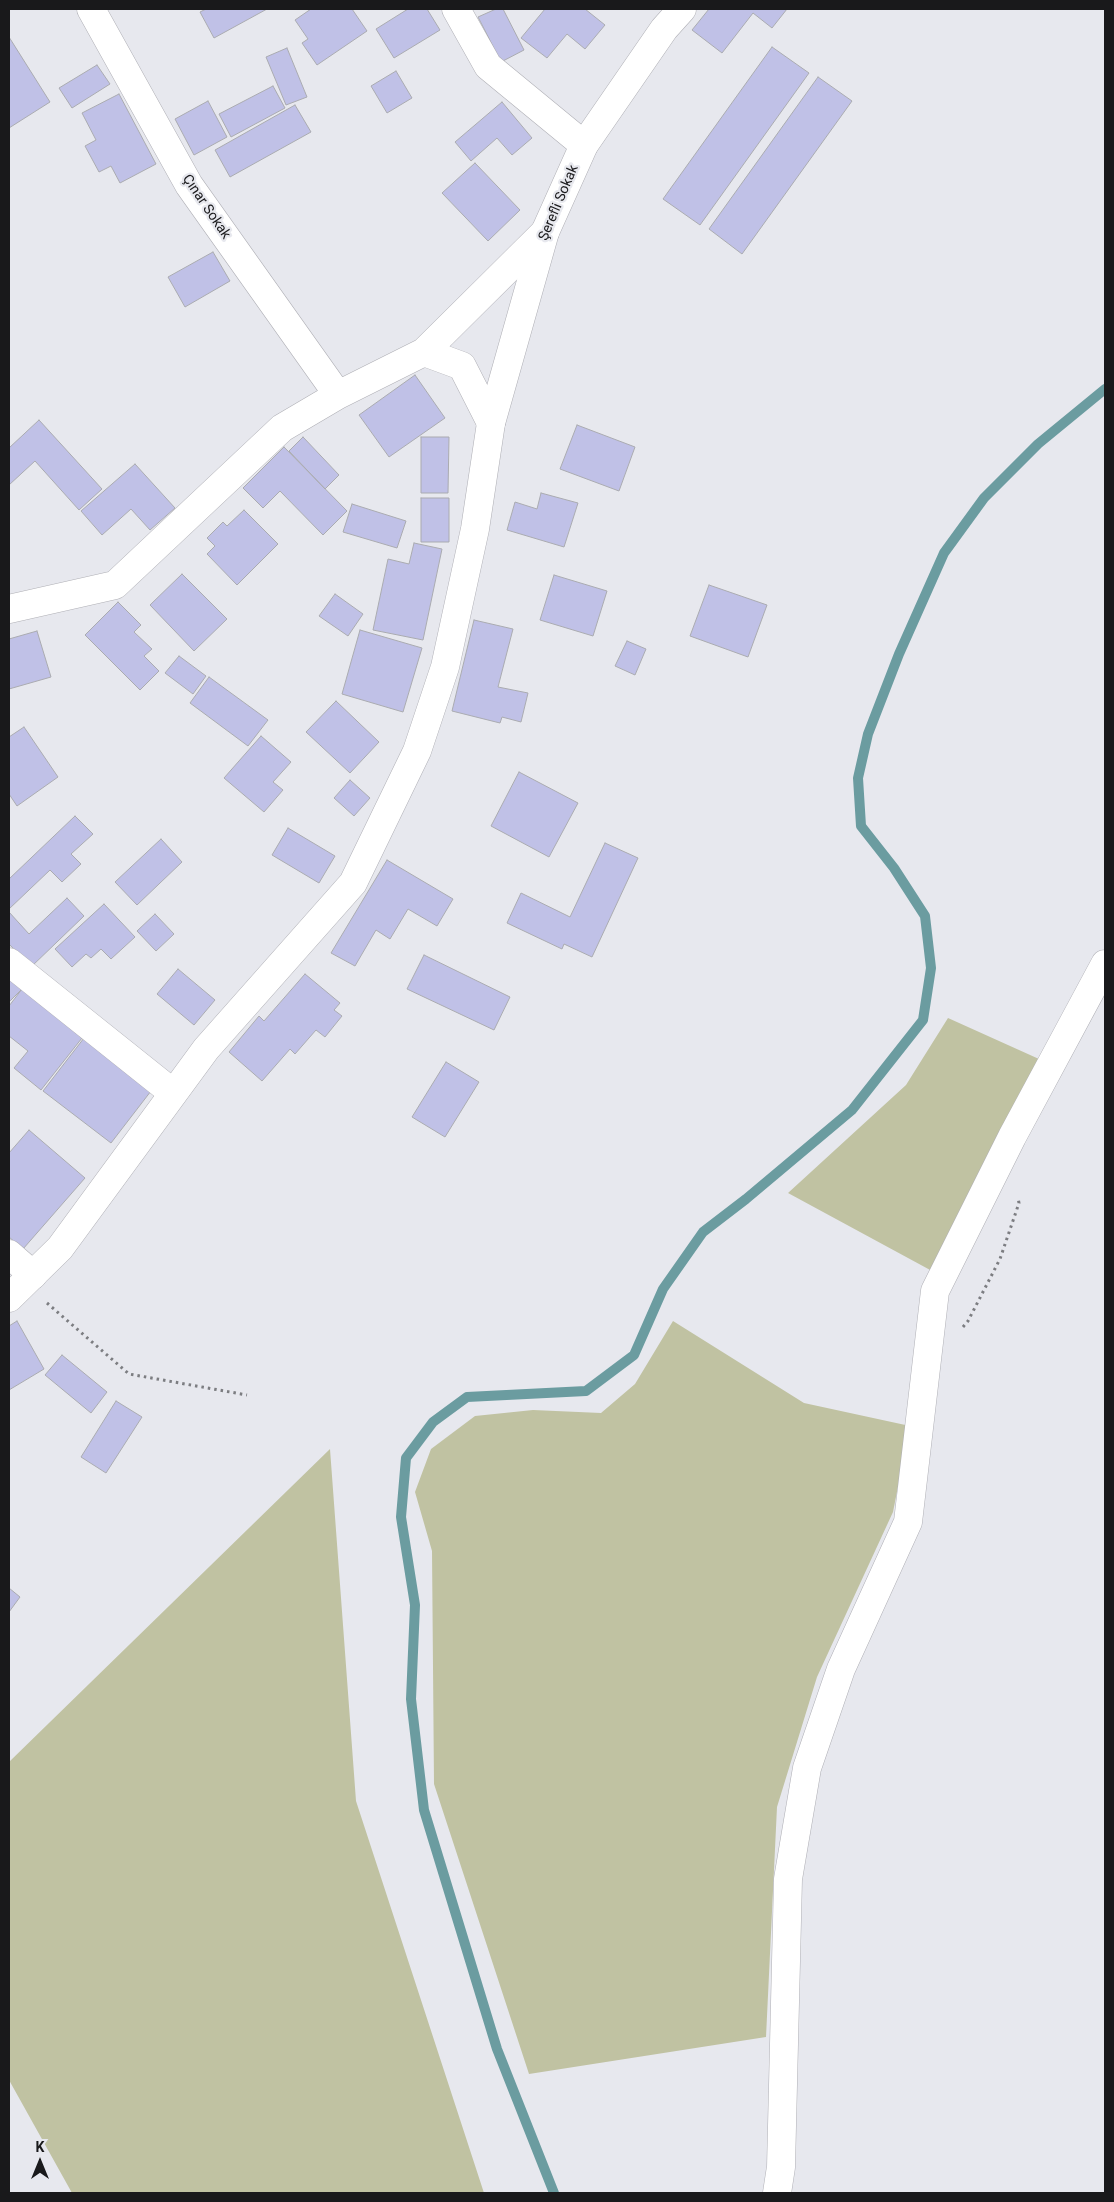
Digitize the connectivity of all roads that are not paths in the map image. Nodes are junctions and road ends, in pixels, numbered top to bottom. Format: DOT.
graph roads {
  1 [pos="91,9"];
  2 [pos="456,9"];
  3 [pos="682,9"];
  4 [pos="584,145"];
  5 [pos="546,232"];
  6 [pos="424,352"];
  7 [pos="338,394"];
  8 [pos="491,423"];
  9 [pos="11,601"];
  10 [pos="9,962"];
  11 [pos="1105,964"];
  12 [pos="173,1093"];
  13 [pos="9,1254"];
  14 [pos="22,1285"];
  15 [pos="777,2193"];
  1 -- 7 [label="street, Çınar Sokak"];
  2 -- 4 [label="street"];
  3 -- 4 [label="street, Şerefli Sokak"];
  4 -- 5 [label="street, Şerefli Sokak"];
  5 -- 6 [label="street"];
  5 -- 8 [label="street, Şerefli Sokak"];
  6 -- 7 [label="street"];
  6 -- 8 [label="street"];
  7 -- 9 [label="street"];
  8 -- 12 [label="street, Şerefli Sokak"];
  10 -- 12 [label="street"];
  11 -- 15 [label="street"];
  12 -- 14 [label="street, Şerefli Sokak"];
  13 -- 14 [label="street"];
}
